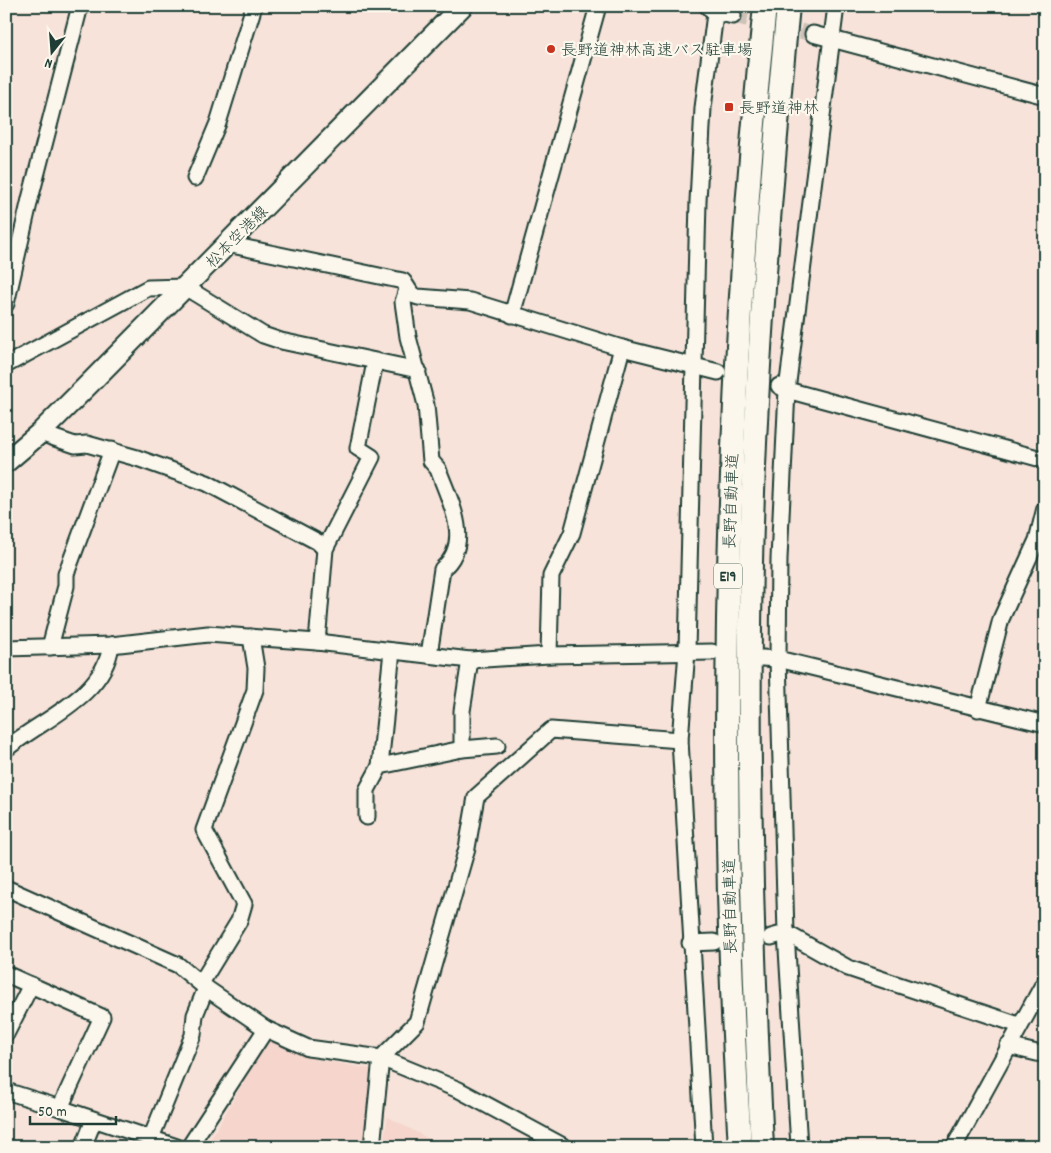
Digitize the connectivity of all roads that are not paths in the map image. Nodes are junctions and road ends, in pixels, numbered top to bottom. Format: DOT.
graph roads {
  1 [pos="80,6"];
  2 [pos="254,6"];
  3 [pos="462,6"];
  4 [pos="598,6"];
  5 [pos="765,6"];
  6 [pos="788,6"];
  7 [pos="836,6"];
  8 [pos="712,8"];
  9 [pos="733,16"];
  10 [pos="814,34"];
  11 [pos="832,39"];
  12 [pos="1045,96"];
  13 [pos="195,178"];
  14 [pos="227,244"];
  15 [pos="185,287"];
  16 [pos="407,289"];
  17 [pos="6,304"];
  18 [pos="512,315"];
  19 [pos="622,348"];
  20 [pos="375,362"];
  21 [pos="6,365"];
  22 [pos="693,366"];
  23 [pos="418,370"];
  24 [pos="718,372"];
  25 [pos="783,388"];
  26 [pos="40,433"];
  27 [pos="112,450"];
  28 [pos="1045,460"];
  29 [pos="6,462"];
  30 [pos="1045,508"];
  31 [pos="325,549"];
  32 [pos="251,638"];
  33 [pos="317,642"];
  34 [pos="110,645"];
  35 [pos="50,647"];
  36 [pos="6,648"];
  37 [pos="392,651"];
  38 [pos="687,651"];
  39 [pos="712,652"];
  40 [pos="429,655"];
  41 [pos="549,655"];
  42 [pos="762,658"];
  43 [pos="778,658"];
  44 [pos="470,660"];
  45 [pos="978,709"];
  46 [pos="1045,724"];
  47 [pos="680,740"];
  48 [pos="497,746"];
  49 [pos="6,749"];
  50 [pos="462,749"];
  51 [pos="380,766"];
  52 [pos="367,817"];
  53 [pos="6,888"];
  54 [pos="786,934"];
  55 [pos="771,936"];
  56 [pos="714,942"];
  57 [pos="690,943"];
  58 [pos="6,974"];
  59 [pos="1045,981"];
  60 [pos="31,985"];
  61 [pos="203,986"];
  62 [pos="1019,1025"];
  63 [pos="266,1028"];
  64 [pos="6,1034"];
  65 [pos="1008,1046"];
  66 [pos="1045,1055"];
  67 [pos="381,1058"];
  68 [pos="6,1092"];
  69 [pos="60,1108"];
  70 [pos="94,1120"];
  71 [pos="151,1138"];
  72 [pos="83,1147"];
  73 [pos="177,1147"];
  74 [pos="189,1147"];
  75 [pos="372,1147"];
  76 [pos="565,1147"];
  77 [pos="704,1147"];
  78 [pos="740,1147"];
  79 [pos="762,1147"];
  80 [pos="799,1147"];
  81 [pos="954,1147"];
  1 -- 17 [label="street"];
  2 -- 13 [label="street"];
  3 -- 14 [label="main road, 松本空港線"];
  4 -- 18 [label="street"];
  5 -- 78 [label="highway, 長野自動車道 / E19"];
  6 -- 79 [label="highway, 長野自動車道 / E19"];
  7 -- 11 [label="street"];
  8 -- 9 [label="street"];
  8 -- 22 [label="street"];
  10 -- 11 [label="street"];
  11 -- 12 [label="street"];
  11 -- 25 [label="street"];
  14 -- 15 [label="main road, 松本空港線"];
  14 -- 16 [label="street"];
  15 -- 20 [label="street"];
  15 -- 21 [label="street"];
  15 -- 26 [label="main road, 松本空港線"];
  16 -- 18 [label="street"];
  16 -- 23 [label="street"];
  18 -- 19 [label="street"];
  19 -- 22 [label="street"];
  19 -- 41 [label="street"];
  20 -- 23 [label="street"];
  20 -- 31 [label="street"];
  22 -- 24 [label="street"];
  22 -- 38 [label="street"];
  23 -- 40 [label="street"];
  25 -- 28 [label="street"];
  25 -- 43 [label="street"];
  26 -- 27 [label="street"];
  26 -- 29 [label="main road, 松本空港線"];
  27 -- 31 [label="street"];
  27 -- 35 [label="street"];
  30 -- 45 [label="street"];
  31 -- 33 [label="street"];
  32 -- 33 [label="street"];
  32 -- 34 [label="street"];
  32 -- 61 [label="street"];
  33 -- 37 [label="street"];
  34 -- 35 [label="street"];
  34 -- 49 [label="street"];
  35 -- 36 [label="street"];
  37 -- 40 [label="street"];
  37 -- 51 [label="street"];
  38 -- 39 [label="street"];
  38 -- 41 [label="street"];
  38 -- 47 [label="street"];
  40 -- 44 [label="street"];
  41 -- 44 [label="street"];
  42 -- 43 [label="street"];
  43 -- 45 [label="street"];
  43 -- 54 [label="street"];
  44 -- 50 [label="street"];
  45 -- 46 [label="street"];
  47 -- 57 [label="street"];
  47 -- 67 [label="street"];
  48 -- 50 [label="street"];
  50 -- 51 [label="street"];
  51 -- 52 [label="street"];
  53 -- 61 [label="street"];
  54 -- 55 [label="street"];
  54 -- 62 [label="street"];
  54 -- 80 [label="street"];
  56 -- 57 [label="street"];
  57 -- 77 [label="street"];
  58 -- 60 [label="street"];
  59 -- 62 [label="street"];
  60 -- 64 [label="street"];
  60 -- 69 [label="street"];
  61 -- 63 [label="street"];
  61 -- 71 [label="street"];
  62 -- 65 [label="street"];
  63 -- 67 [label="street"];
  63 -- 74 [label="street"];
  65 -- 66 [label="street"];
  65 -- 81 [label="street"];
  67 -- 75 [label="street"];
  67 -- 76 [label="street"];
  68 -- 69 [label="street"];
  69 -- 70 [label="street"];
  70 -- 71 [label="street"];
  70 -- 72 [label="street"];
  71 -- 73 [label="street"];
}
